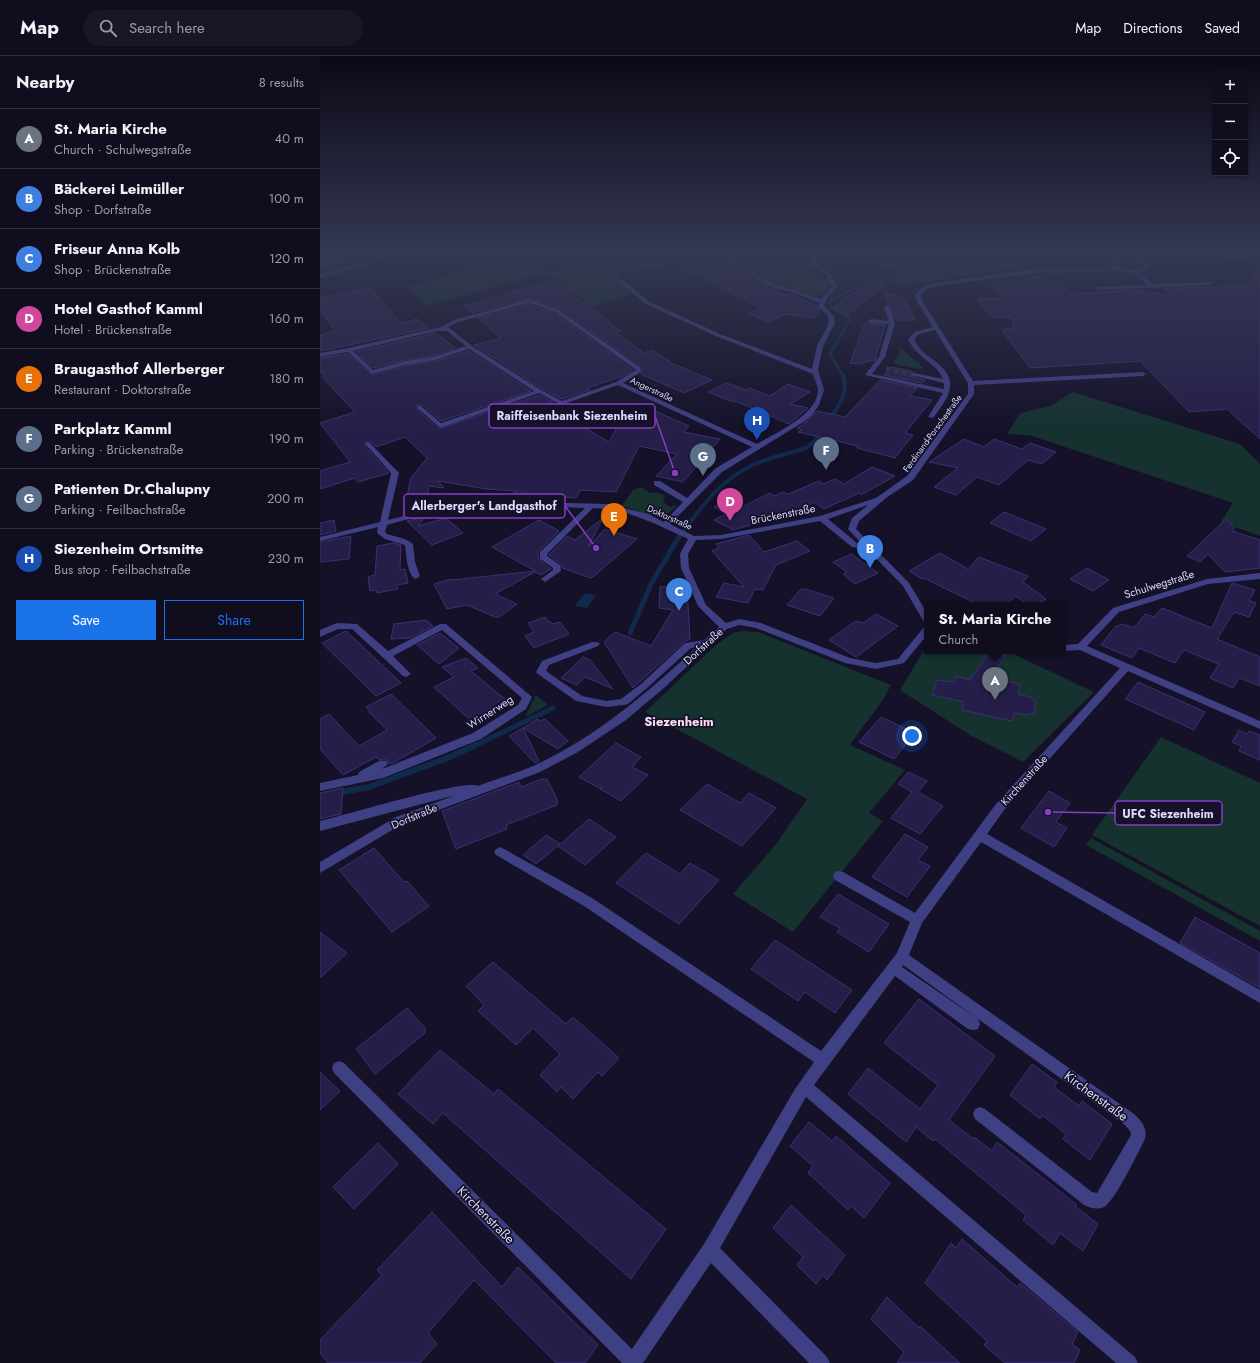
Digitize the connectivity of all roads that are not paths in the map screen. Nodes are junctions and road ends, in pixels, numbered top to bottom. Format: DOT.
graph roads {
  1 [pos="489,312"];
  2 [pos="558,312"];
  3 [pos="669,312"];
  4 [pos="827,312"];
  5 [pos="889,312"];
  6 [pos="928,312"];
  7 [pos="871,321"];
  8 [pos="893,322"];
  9 [pos="443,328"];
  10 [pos="937,328"];
  11 [pos="470,347"];
  12 [pos="349,350"];
  13 [pos="320,355"];
  14 [pos="816,374"];
  15 [pos="1143,374"];
  16 [pos="914,375"];
  17 [pos="618,382"];
  18 [pos="948,382"];
  19 [pos="971,383"];
  20 [pos="539,392"];
  21 [pos="947,392"];
  22 [pos="419,407"];
  23 [pos="931,417"];
  24 [pos="368,444"];
  25 [pos="758,447"];
  26 [pos="657,483"];
  27 [pos="883,496"];
  28 [pos="688,501"];
  29 [pos="592,505"];
  30 [pos="822,518"];
  31 [pos="382,522"];
  32 [pos="665,525"];
  33 [pos="690,537"];
  34 [pos="320,539"];
  35 [pos="869,547"];
  36 [pos="416,576"];
  37 [pos="1260,576"];
  38 [pos="545,579"];
  39 [pos="924,615"];
  40 [pos="724,627"];
  41 [pos="924,633"];
  42 [pos="320,634"];
  43 [pos="706,643"];
  44 [pos="596,644"];
  45 [pos="1066,648"];
  46 [pos="1081,648"];
  47 [pos="387,655"];
  48 [pos="1126,666"];
  49 [pos="406,674"];
  50 [pos="1260,725"];
  51 [pos="383,764"];
  52 [pos="354,780"];
  53 [pos="492,786"];
  54 [pos="320,787"];
  55 [pos="320,826"];
  56 [pos="979,835"];
  57 [pos="500,852"];
  58 [pos="320,868"];
  59 [pos="839,876"];
  60 [pos="917,920"];
  61 [pos="898,962"];
  62 [pos="1260,997"];
  63 [pos="972,1024"];
  64 [pos="822,1060"];
  65 [pos="339,1068"];
  66 [pos="805,1087"];
  67 [pos="980,1114"];
  68 [pos="710,1250"];
  69 [pos="633,1363"];
  70 [pos="821,1363"];
  71 [pos="1129,1363"];
  1 -- 9 [label="street"];
  2 -- 17 [label="street"];
  3 -- 14 [label="street"];
  4 -- 14 [label="street"];
  5 -- 8 [label="street"];
  6 -- 10 [label="street"];
  7 -- 8 [label="street"];
  8 -- 21 [label="street, Ferdinand-Porschestraße"];
  9 -- 11 [label="street, Angerstraße"];
  9 -- 12 [label="street"];
  10 -- 18 [label="street, Ferdinand-Porschestraße"];
  10 -- 19 [label="street"];
  11 -- 12 [label="street"];
  11 -- 20 [label="street, Angerstraße"];
  12 -- 13 [label="street"];
  14 -- 25 [label="street"];
  15 -- 19 [label="street"];
  16 -- 18 [label="street"];
  17 -- 20 [label="street, Angerstraße"];
  17 -- 25 [label="street, Angerstraße"];
  18 -- 21 [label="street, Ferdinand-Porschestraße"];
  19 -- 27 [label="street, Ferdinand-Porschestraße"];
  20 -- 22 [label="street"];
  21 -- 23 [label="street"];
  24 -- 31 [label="street"];
  25 -- 28 [label="street"];
  26 -- 28 [label="street"];
  27 -- 30 [label="street, Brückenstraße"];
  27 -- 35 [label="street"];
  28 -- 32 [label="street"];
  29 -- 31 [label="street, Doktorstraße"];
  29 -- 32 [label="street, Doktorstraße"];
  29 -- 38 [label="street"];
  30 -- 33 [label="street, Brückenstraße"];
  30 -- 35 [label="street"];
  31 -- 34 [label="street, Doktorstraße"];
  31 -- 36 [label="street"];
  32 -- 33 [label="street, Doktorstraße"];
  33 -- 40 [label="street"];
  35 -- 39 [label="street"];
  37 -- 46 [label="street, Schulwegstraße"];
  40 -- 41 [label="street, Dorfstraße"];
  40 -- 43 [label="street, Dorfstraße"];
  42 -- 47 [label="street"];
  43 -- 44 [label="street"];
  43 -- 53 [label="street, Dorfstraße"];
  45 -- 46 [label="street"];
  46 -- 48 [label="street"];
  47 -- 49 [label="street"];
  47 -- 52 [label="street, Wirnerweg"];
  48 -- 50 [label="street"];
  48 -- 56 [label="street, Kirchenstraße"];
  51 -- 52 [label="street"];
  52 -- 54 [label="street, Wirnerweg"];
  53 -- 55 [label="street, Dorfstraße"];
  53 -- 58 [label="street, Dorfstraße"];
  56 -- 60 [label="street, Kirchenstraße"];
  56 -- 62 [label="street"];
  57 -- 64 [label="street"];
  59 -- 60 [label="street"];
  60 -- 61 [label="street, Kirchenstraße"];
  61 -- 63 [label="street"];
  61 -- 64 [label="street, Kirchenstraße"];
  61 -- 67 [label="street, Kirchenstraße"];
  64 -- 66 [label="street, Kirchenstraße"];
  65 -- 69 [label="street, Kirchenstraße"];
  66 -- 68 [label="street, Kirchenstraße"];
  66 -- 71 [label="street"];
  68 -- 69 [label="street, Kirchenstraße"];
  68 -- 70 [label="street"];
}
